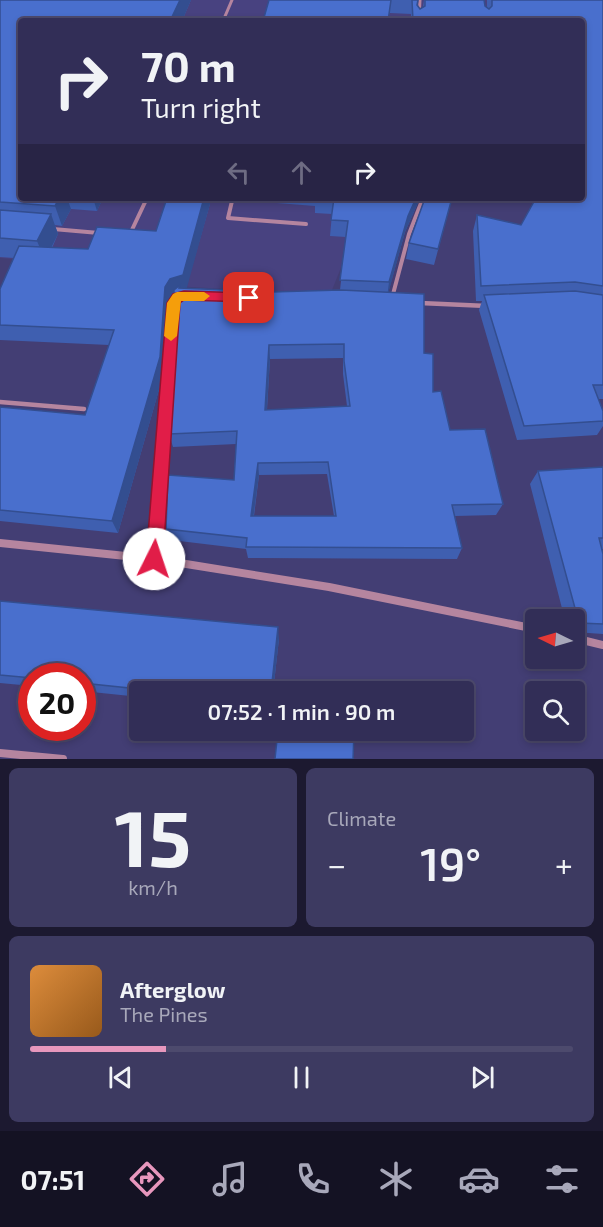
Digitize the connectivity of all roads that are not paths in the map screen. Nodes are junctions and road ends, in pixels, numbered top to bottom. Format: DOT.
graph roads {
  1 [pos="232,0"];
  2 [pos="420,0"];
  3 [pos="224,18"];
  4 [pos="419,18"];
  5 [pos="146,201"];
  6 [pos="232,201"];
  7 [pos="422,201"];
  8 [pos="306,224"];
  9 [pos="47,229"];
  10 [pos="106,233"];
  11 [pos="129,235"];
  12 [pos="184,295"];
  13 [pos="402,302"];
  14 [pos="413,302"];
  15 [pos="490,306"];
  16 [pos="0,402"];
  17 [pos="84,409"];
  18 [pos="0,543"];
  19 [pos="154,559"];
  20 [pos="525,627"];
  21 [pos="585,641"];
  22 [pos="603,645"];
  23 [pos="0,753"];
  24 [pos="63,759"];
  1 -- 3 [label="lane"];
  2 -- 4 [label="lane"];
  5 -- 11 [label="lane"];
  6 -- 8 [label="lane"];
  7 -- 13 [label="lane"];
  9 -- 10 [label="lane"];
  12 -- 19 [label="lane"];
  14 -- 15 [label="lane"];
  16 -- 17 [label="lane"];
  18 -- 19 [label="street"];
  19 -- 20 [label="street"];
  21 -- 22 [label="street"];
  23 -- 24 [label="street"];
}
